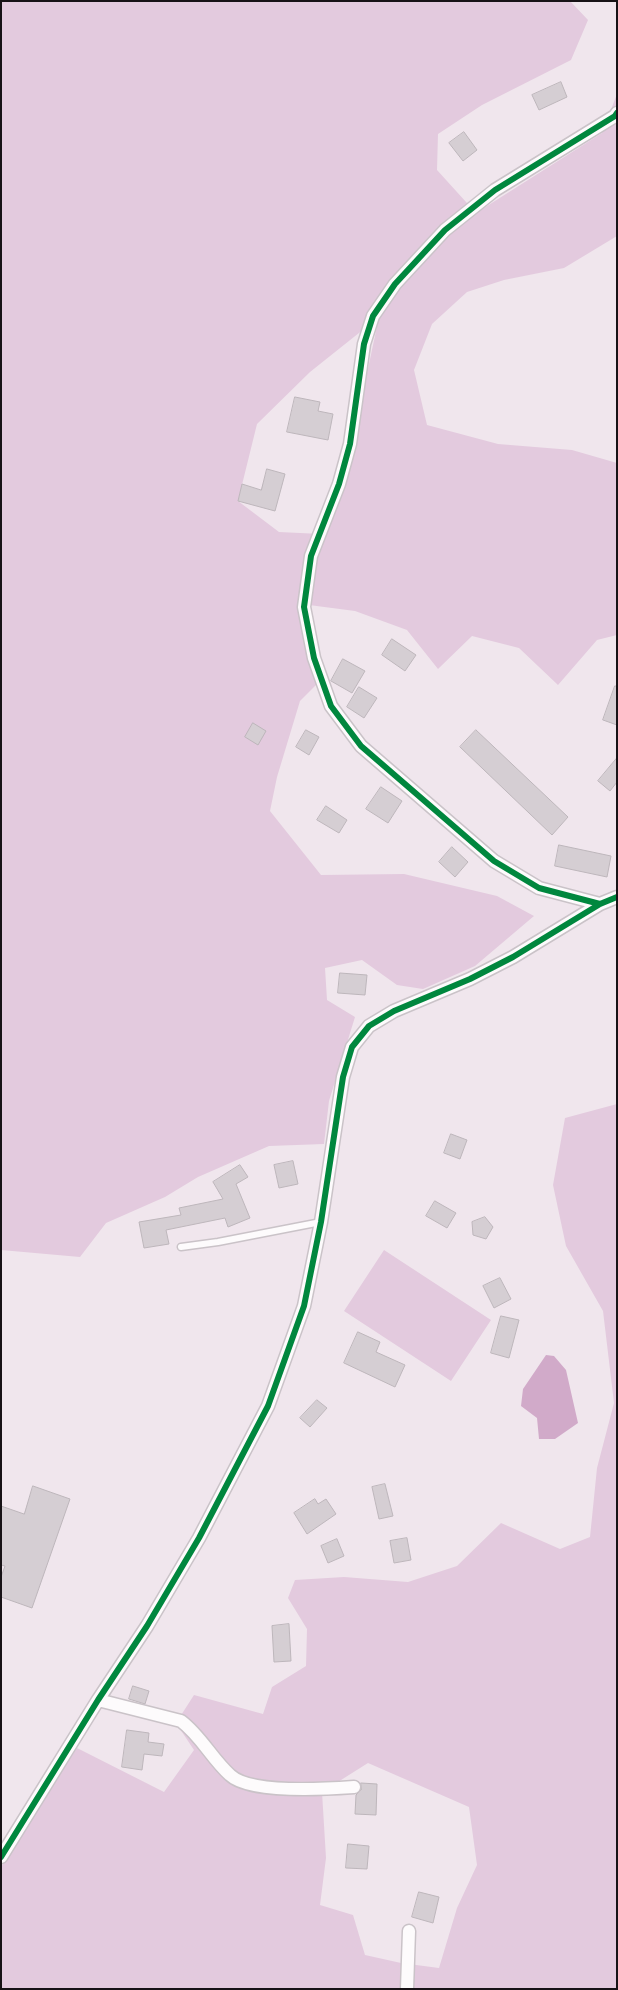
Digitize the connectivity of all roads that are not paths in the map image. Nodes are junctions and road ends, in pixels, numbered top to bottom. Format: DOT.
graph roads {
  1 [pos="617,113"];
  2 [pos="617,897"];
  3 [pos="600,904"];
  4 [pos="321,1222"];
  5 [pos="180,1247"];
  6 [pos="98,1700"];
  7 [pos="354,1788"];
  8 [pos="1,1857"];
  9 [pos="409,1931"];
  10 [pos="407,1989"];
  1 -- 3 [label="street"];
  2 -- 3 [label="street"];
  3 -- 4 [label="street"];
  4 -- 5 [label="lane"];
  4 -- 6 [label="street"];
  6 -- 7 [label="street"];
  6 -- 8 [label="street"];
  9 -- 10 [label="street"];
}
